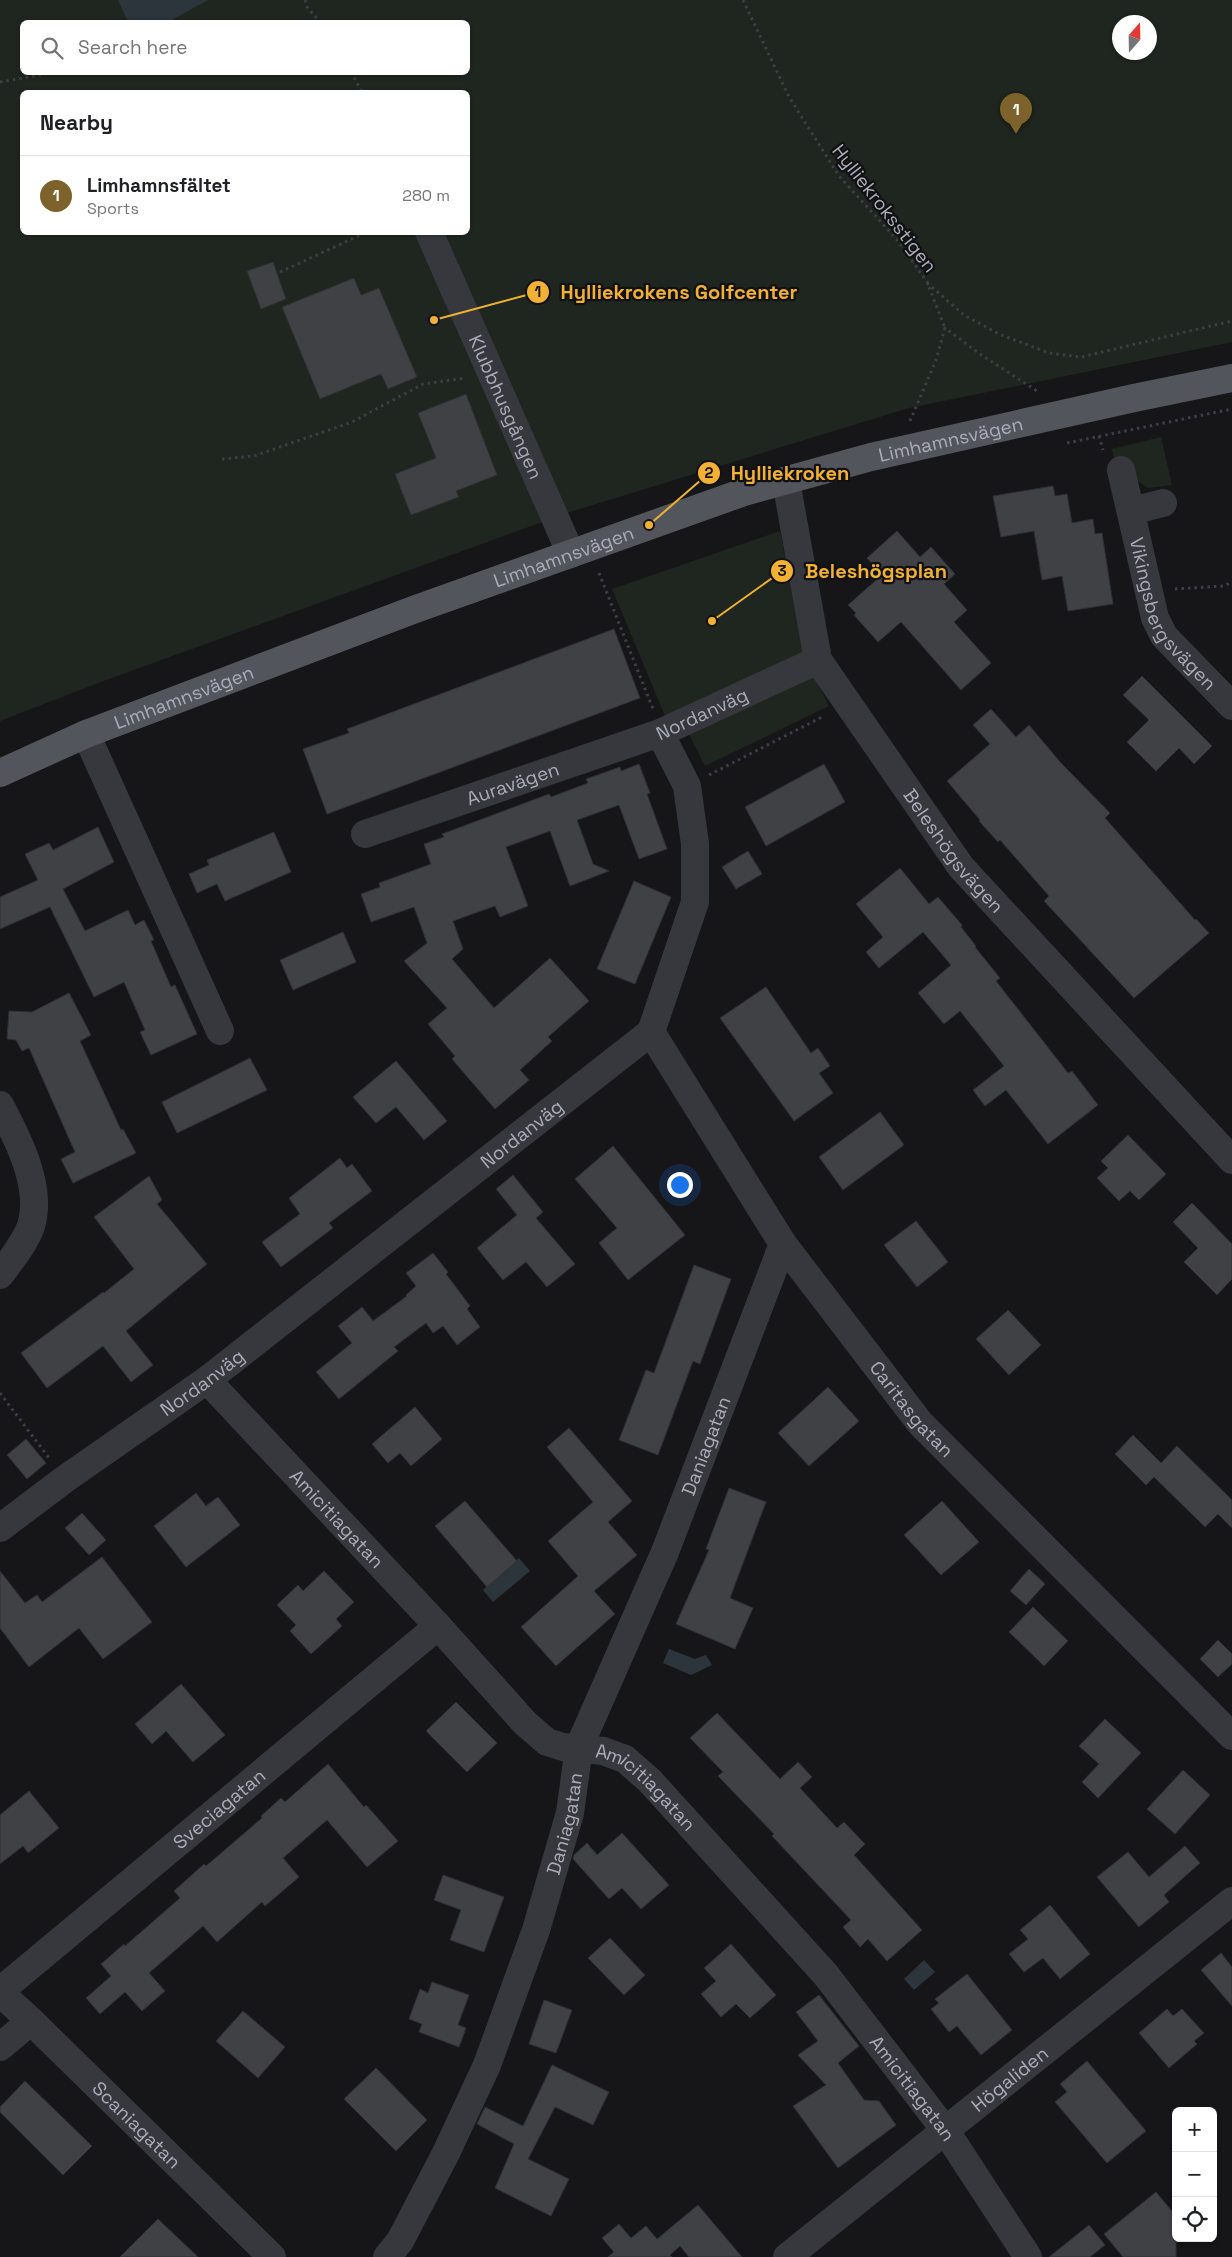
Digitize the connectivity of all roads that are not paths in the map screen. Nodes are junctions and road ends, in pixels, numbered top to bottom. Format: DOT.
graph roads {
  1 [pos="430,235"];
  2 [pos="1232,378"];
  3 [pos="1121,470"];
  4 [pos="786,481"];
  5 [pos="1163,503"];
  6 [pos="1131,511"];
  7 [pos="571,554"];
  8 [pos="818,660"];
  9 [pos="1232,706"];
  10 [pos="657,722"];
  11 [pos="86,734"];
  12 [pos="0,774"];
  13 [pos="365,834"];
  14 [pos="220,1031"];
  15 [pos="651,1032"];
  16 [pos="0,1105"];
  17 [pos="1232,1160"];
  18 [pos="783,1244"];
  19 [pos="0,1275"];
  20 [pos="207,1380"];
  21 [pos="0,1528"];
  22 [pos="438,1626"];
  23 [pos="1232,1736"];
  24 [pos="579,1747"];
  25 [pos="1232,1901"];
  26 [pos="0,1992"];
  27 [pos="31,2021"];
  28 [pos="0,2047"];
  29 [pos="944,2130"];
  30 [pos="272,2257"];
  31 [pos="387,2257"];
  32 [pos="787,2257"];
  33 [pos="1028,2257"];
  1 -- 7 [label="street, Klubbhusgången"];
  2 -- 4 [label="main road, Limhamnsvägen"];
  3 -- 6 [label="street, Vikingsbergsvägen"];
  4 -- 7 [label="main road, Limhamnsvägen"];
  4 -- 8 [label="street, Beleshögsvägen"];
  5 -- 6 [label="street, Vikingsbergsvägen"];
  6 -- 9 [label="street, Vikingsbergsvägen"];
  7 -- 11 [label="main road, Limhamnsvägen"];
  8 -- 10 [label="street, Nordanväg"];
  8 -- 17 [label="street, Beleshögsvägen"];
  10 -- 13 [label="street, Auravägen"];
  10 -- 15 [label="street, Nordanväg"];
  11 -- 12 [label="main road, Limhamnsvägen"];
  11 -- 14 [label="street"];
  15 -- 18 [label="street, Caritasgatan"];
  15 -- 20 [label="street, Nordanväg"];
  16 -- 19 [label="street"];
  18 -- 23 [label="street, Caritasgatan"];
  18 -- 24 [label="street, Daniagatan"];
  20 -- 21 [label="street, Nordanväg"];
  20 -- 22 [label="street, Amicitiagatan"];
  22 -- 24 [label="street, Amicitiagatan"];
  22 -- 26 [label="street, Sveciagatan"];
  24 -- 29 [label="street, Amicitiagatan"];
  24 -- 31 [label="street, Daniagatan"];
  25 -- 29 [label="street, Högaliden"];
  26 -- 27 [label="street, Scaniagatan"];
  27 -- 28 [label="street"];
  27 -- 30 [label="street, Scaniagatan"];
  29 -- 32 [label="street, Högaliden"];
  29 -- 33 [label="street, Amicitiagatan"];
}
